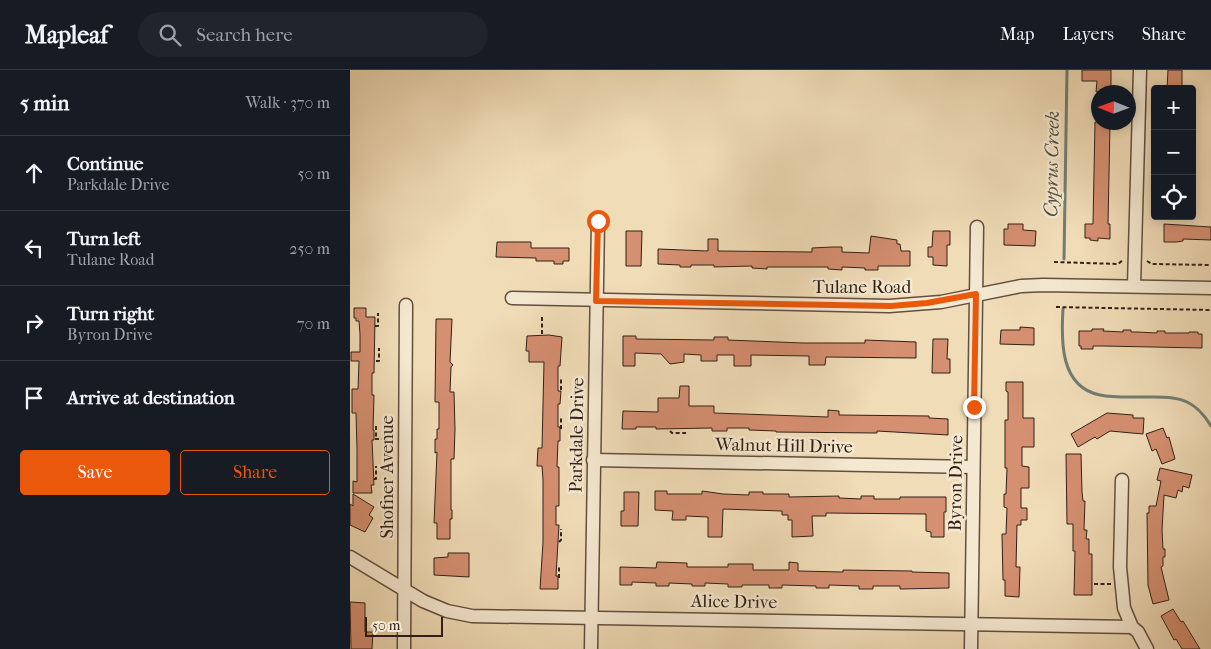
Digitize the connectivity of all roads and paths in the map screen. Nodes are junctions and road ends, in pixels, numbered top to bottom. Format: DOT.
graph roads {
  1 [pos="1140,70"];
  2 [pos="598,221"];
  3 [pos="977,227"];
  4 [pos="1124,258"];
  5 [pos="1146,258"];
  6 [pos="1054,262"];
  7 [pos="1211,265"];
  8 [pos="1134,286"];
  9 [pos="1211,288"];
  10 [pos="976,294"];
  11 [pos="512,298"];
  12 [pos="596,301"];
  13 [pos="406,305"];
  14 [pos="1056,306"];
  15 [pos="1211,310"];
  16 [pos="378,313"];
  17 [pos="542,317"];
  18 [pos="375,326"];
  19 [pos="542,334"];
  20 [pos="379,348"];
  21 [pos="376,361"];
  22 [pos="562,379"];
  23 [pos="561,390"];
  24 [pos="561,416"];
  25 [pos="376,426"];
  26 [pos="561,430"];
  27 [pos="670,430"];
  28 [pos="686,433"];
  29 [pos="394,439"];
  30 [pos="593,460"];
  31 [pos="376,466"];
  32 [pos="973,467"];
  33 [pos="374,479"];
  34 [pos="1122,480"];
  35 [pos="561,529"];
  36 [pos="559,542"];
  37 [pos="350,557"];
  38 [pos="559,565"];
  39 [pos="558,578"];
  40 [pos="1094,584"];
  41 [pos="1112,584"];
  42 [pos="404,589"];
  43 [pos="591,618"];
  44 [pos="971,624"];
  45 [pos="1132,627"];
  46 [pos="404,649"];
  47 [pos="591,649"];
  48 [pos="970,649"];
  49 [pos="1147,649"];
  1 -- 8 [label="street"];
  2 -- 12 [label="street, Parkdale Drive"];
  3 -- 10 [label="street, Byron Drive"];
  4 -- 6 [label="path"];
  5 -- 7 [label="path"];
  8 -- 9 [label="street, Tulane Road"];
  8 -- 10 [label="street, Tulane Road"];
  10 -- 12 [label="street, Tulane Road"];
  10 -- 32 [label="street, Byron Drive"];
  11 -- 12 [label="street, Tulane Road"];
  12 -- 30 [label="street, Parkdale Drive"];
  13 -- 42 [label="street, Shofner Avenue"];
  14 -- 15 [label="path"];
  16 -- 18 [label="path"];
  17 -- 19 [label="path"];
  20 -- 21 [label="path"];
  22 -- 23 [label="path"];
  24 -- 26 [label="path"];
  25 -- 29 [label="path"];
  27 -- 28 [label="path"];
  30 -- 32 [label="street, Walnut Hill Drive"];
  30 -- 43 [label="street, Parkdale Drive"];
  31 -- 33 [label="path"];
  32 -- 44 [label="street, Byron Drive"];
  34 -- 45 [label="street"];
  35 -- 36 [label="path"];
  37 -- 42 [label="street, Alice Drive"];
  38 -- 39 [label="path"];
  40 -- 41 [label="path"];
  42 -- 43 [label="street, Alice Drive"];
  42 -- 46 [label="street, Shofner Avenue"];
  43 -- 44 [label="street, Alice Drive"];
  43 -- 47 [label="street, Parkdale Drive"];
  44 -- 45 [label="street, Alice Drive"];
  44 -- 48 [label="street, Byron Drive"];
  45 -- 49 [label="street"];
}
